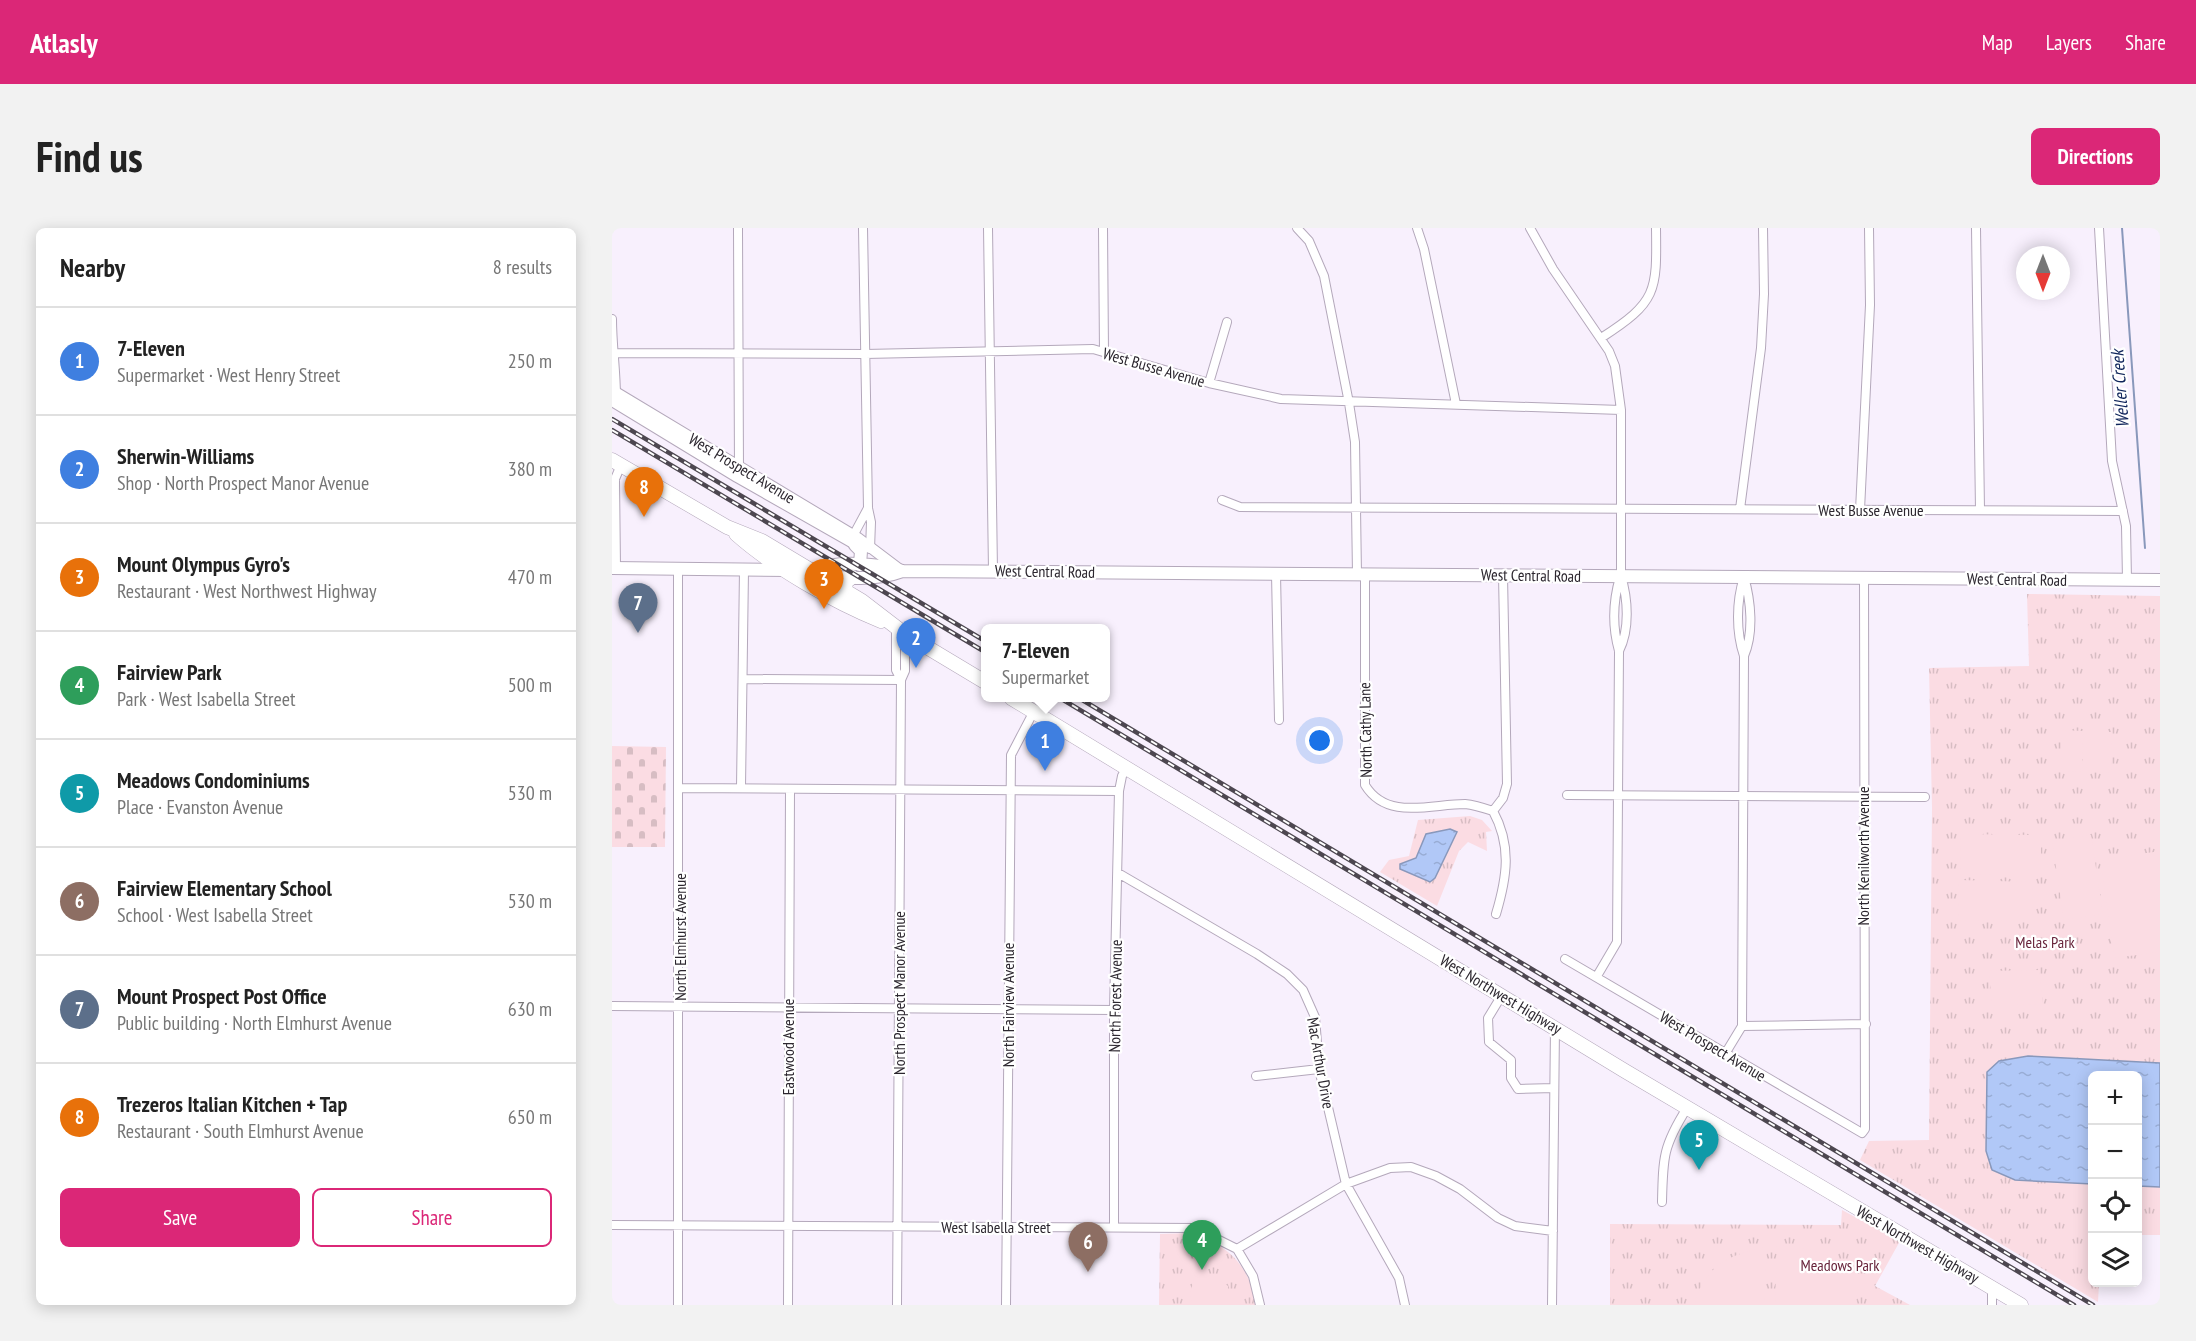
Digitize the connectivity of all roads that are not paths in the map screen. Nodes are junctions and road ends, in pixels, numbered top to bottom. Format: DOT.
graph roads {
  1 [pos="738,228"];
  2 [pos="863,228"];
  3 [pos="988,228"];
  4 [pos="1103,228"];
  5 [pos="1297,228"];
  6 [pos="1417,228"];
  7 [pos="1530,228"];
  8 [pos="1656,228"];
  9 [pos="1763,228"];
  10 [pos="1869,228"];
  11 [pos="1976,228"];
  12 [pos="2099,228"];
  13 [pos="612,319"];
  14 [pos="1227,322"];
  15 [pos="1601,338"];
  16 [pos="990,351"];
  17 [pos="1104,352"];
  18 [pos="612,353"];
  19 [pos="741,354"];
  20 [pos="865,354"];
  21 [pos="1209,383"];
  22 [pos="614,396"];
  23 [pos="1349,402"];
  24 [pos="1456,404"];
  25 [pos="1621,410"];
  26 [pos="616,463"];
  27 [pos="739,472"];
  28 [pos="1222,500"];
  29 [pos="868,508"];
  30 [pos="1356,508"];
  31 [pos="1620,508"];
  32 [pos="1740,509"];
  33 [pos="1860,510"];
  34 [pos="1980,510"];
  35 [pos="2123,512"];
  36 [pos="727,527"];
  37 [pos="854,541"];
  38 [pos="870,549"];
  39 [pos="614,568"];
  40 [pos="678,568"];
  41 [pos="744,570"];
  42 [pos="788,570"];
  43 [pos="812,571"];
  44 [pos="856,571"];
  45 [pos="903,571"];
  46 [pos="993,571"];
  47 [pos="1276,574"];
  48 [pos="1361,574"];
  49 [pos="1503,575"];
  50 [pos="1621,576"];
  51 [pos="1744,577"];
  52 [pos="1864,578"];
  53 [pos="2127,580"];
  54 [pos="2160,580"];
  55 [pos="846,591"];
  56 [pos="901,631"];
  57 [pos="743,679"];
  58 [pos="901,680"];
  59 [pos="981,680"];
  60 [pos="1018,702"];
  61 [pos="1034,711"];
  62 [pos="1279,720"];
  63 [pos="1127,767"];
  64 [pos="741,787"];
  65 [pos="680,788"];
  66 [pos="790,789"];
  67 [pos="900,789"];
  68 [pos="1010,790"];
  69 [pos="1119,791"];
  70 [pos="1567,795"];
  71 [pos="1618,795"];
  72 [pos="1745,796"];
  73 [pos="1863,797"];
  74 [pos="1925,797"];
  75 [pos="1493,811"];
  76 [pos="1118,873"];
  77 [pos="1496,914"];
  78 [pos="1565,959"];
  79 [pos="1597,976"];
  80 [pos="1503,995"];
  81 [pos="612,1006"];
  82 [pos="680,1006"];
  83 [pos="788,1008"];
  84 [pos="899,1009"];
  85 [pos="1007,1010"];
  86 [pos="1114,1010"];
  87 [pos="1866,1024"];
  88 [pos="1742,1026"];
  89 [pos="1555,1027"];
  90 [pos="1725,1054"];
  91 [pos="1319,1069"];
  92 [pos="1256,1076"];
  93 [pos="1554,1088"];
  94 [pos="1687,1108"];
  95 [pos="1862,1132"];
  96 [pos="1346,1184"];
  97 [pos="1662,1202"];
  98 [pos="612,1225"];
  99 [pos="679,1226"];
  100 [pos="788,1226"];
  101 [pos="898,1227"];
  102 [pos="1007,1227"];
  103 [pos="1114,1227"];
  104 [pos="1553,1231"];
  105 [pos="1237,1249"];
  106 [pos="1992,1288"];
  107 [pos="678,1305"];
  108 [pos="788,1305"];
  109 [pos="897,1305"];
  110 [pos="1006,1305"];
  111 [pos="1260,1305"];
  112 [pos="1405,1305"];
  113 [pos="1552,1305"];
  114 [pos="1992,1305"];
  115 [pos="2021,1305"];
  1 -- 19 [label="street"];
  2 -- 20 [label="street"];
  3 -- 16 [label="street"];
  4 -- 17 [label="street"];
  5 -- 23 [label="street, North Cathy Lane"];
  6 -- 24 [label="street"];
  7 -- 15 [label="street"];
  8 -- 15 [label="street"];
  9 -- 32 [label="street"];
  10 -- 33 [label="street"];
  11 -- 34 [label="street"];
  12 -- 35 [label="street"];
  13 -- 18 [label="street"];
  14 -- 21 [label="street"];
  15 -- 25 [label="street"];
  16 -- 17 [label="street, West Busse Avenue"];
  16 -- 20 [label="street, West Busse Avenue"];
  16 -- 46 [label="street"];
  17 -- 21 [label="street, West Busse Avenue"];
  18 -- 19 [label="street, West Busse Avenue"];
  18 -- 22 [label="street"];
  19 -- 20 [label="street, West Busse Avenue"];
  19 -- 27 [label="street"];
  20 -- 29 [label="street"];
  21 -- 23 [label="street, West Busse Avenue"];
  22 -- 27 [label="street, West Prospect Avenue"];
  23 -- 24 [label="street, West Busse Avenue"];
  23 -- 30 [label="street, North Cathy Lane"];
  24 -- 25 [label="street, West Busse Avenue"];
  25 -- 31 [label="street"];
  26 -- 36 [label="main road"];
  26 -- 39 [label="street"];
  27 -- 37 [label="street, West Prospect Avenue"];
  28 -- 30 [label="street, West Busse Avenue"];
  29 -- 37 [label="street"];
  29 -- 38 [label="street"];
  30 -- 31 [label="street, West Busse Avenue"];
  30 -- 48 [label="street, North Cathy Lane"];
  31 -- 32 [label="street, West Busse Avenue"];
  31 -- 50 [label="street"];
  32 -- 33 [label="street, West Busse Avenue"];
  33 -- 34 [label="street, West Busse Avenue"];
  34 -- 35 [label="street, West Busse Avenue"];
  35 -- 53 [label="street"];
  36 -- 42 [label="main road"];
  36 -- 43 [label="main road"];
  37 -- 38 [label="street, West Prospect Avenue"];
  37 -- 44 [label="main road"];
  38 -- 45 [label="street, West Prospect Avenue"];
  39 -- 40 [label="main road, West Central Road"];
  40 -- 41 [label="main road, West Central Road"];
  40 -- 65 [label="street, North Elmhurst Avenue"];
  41 -- 42 [label="main road, West Central Road"];
  41 -- 57 [label="street"];
  42 -- 43 [label="main road, West Central Road"];
  42 -- 56 [label="main road"];
  43 -- 44 [label="main road, West Central Road"];
  43 -- 55 [label="main road"];
  44 -- 45 [label="main road, West Central Road"];
  44 -- 55 [label="main road"];
  45 -- 46 [label="main road, West Central Road"];
  46 -- 47 [label="main road, West Central Road"];
  47 -- 48 [label="main road, West Central Road"];
  47 -- 62 [label="street"];
  48 -- 49 [label="main road, West Central Road"];
  48 -- 75 [label="street, North Cathy Lane"];
  49 -- 50 [label="main road, West Central Road"];
  49 -- 75 [label="street"];
  50 -- 51 [label="main road, West Central Road"];
  50 -- 71 [label="street"];
  51 -- 52 [label="main road, West Central Road"];
  51 -- 72 [label="street"];
  52 -- 53 [label="main road, West Central Road"];
  52 -- 73 [label="street, North Kenilworth Avenue"];
  53 -- 54 [label="main road, West Central Road"];
  55 -- 56 [label="main road"];
  56 -- 58 [label="street, North Prospect Manor Avenue"];
  56 -- 59 [label="main road"];
  57 -- 58 [label="street"];
  57 -- 64 [label="street"];
  58 -- 67 [label="street, North Prospect Manor Avenue"];
  60 -- 61 [label="main road, West Northwest Highway"];
  61 -- 63 [label="main road, West Northwest Highway"];
  61 -- 68 [label="street, North Fairview Avenue"];
  63 -- 69 [label="street, North Forest Avenue"];
  63 -- 80 [label="main road, West Northwest Highway"];
  64 -- 65 [label="street"];
  64 -- 66 [label="street"];
  65 -- 82 [label="street, North Elmhurst Avenue"];
  66 -- 67 [label="street"];
  66 -- 83 [label="street, Eastwood Avenue"];
  67 -- 68 [label="street"];
  67 -- 84 [label="street, North Prospect Manor Avenue"];
  68 -- 69 [label="street"];
  68 -- 85 [label="street, North Fairview Avenue"];
  69 -- 76 [label="street, North Forest Avenue"];
  70 -- 71 [label="street"];
  71 -- 72 [label="street"];
  71 -- 79 [label="street"];
  72 -- 73 [label="street"];
  72 -- 88 [label="street"];
  73 -- 74 [label="street"];
  73 -- 87 [label="street, North Kenilworth Avenue"];
  75 -- 77 [label="street"];
  76 -- 86 [label="street, North Forest Avenue"];
  76 -- 91 [label="street, Mac Arthur Drive"];
  78 -- 79 [label="street, West Prospect Avenue"];
  79 -- 90 [label="street, West Prospect Avenue"];
  80 -- 89 [label="main road, West Northwest Highway"];
  80 -- 93 [label="street"];
  81 -- 82 [label="street"];
  82 -- 83 [label="street"];
  82 -- 99 [label="street, North Elmhurst Avenue"];
  83 -- 84 [label="street"];
  83 -- 100 [label="street, Eastwood Avenue"];
  84 -- 85 [label="street"];
  84 -- 101 [label="street, North Prospect Manor Avenue"];
  85 -- 86 [label="street"];
  85 -- 102 [label="street, North Fairview Avenue"];
  86 -- 103 [label="street, North Forest Avenue"];
  87 -- 88 [label="street"];
  87 -- 95 [label="street, North Kenilworth Avenue"];
  88 -- 90 [label="street"];
  89 -- 93 [label="street"];
  89 -- 94 [label="main road, West Northwest Highway"];
  90 -- 95 [label="street, West Prospect Avenue"];
  91 -- 92 [label="street"];
  91 -- 96 [label="street, Mac Arthur Drive"];
  93 -- 104 [label="street"];
  94 -- 97 [label="street"];
  94 -- 106 [label="main road, West Northwest Highway"];
  96 -- 104 [label="street"];
  96 -- 105 [label="street"];
  96 -- 112 [label="street, Mac Arthur Drive"];
  98 -- 99 [label="street, West Isabella Street"];
  99 -- 100 [label="street, West Isabella Street"];
  99 -- 107 [label="street, North Elmhurst Avenue"];
  100 -- 101 [label="street, West Isabella Street"];
  100 -- 108 [label="street, Eastwood Avenue"];
  101 -- 102 [label="street, West Isabella Street"];
  101 -- 109 [label="street, North Prospect Manor Avenue"];
  102 -- 103 [label="street, West Isabella Street"];
  102 -- 110 [label="street, North Fairview Avenue"];
  103 -- 105 [label="street, West Isabella Street"];
  104 -- 113 [label="street"];
  105 -- 111 [label="street"];
  106 -- 114 [label="street"];
  106 -- 115 [label="main road, West Northwest Highway"];
}
